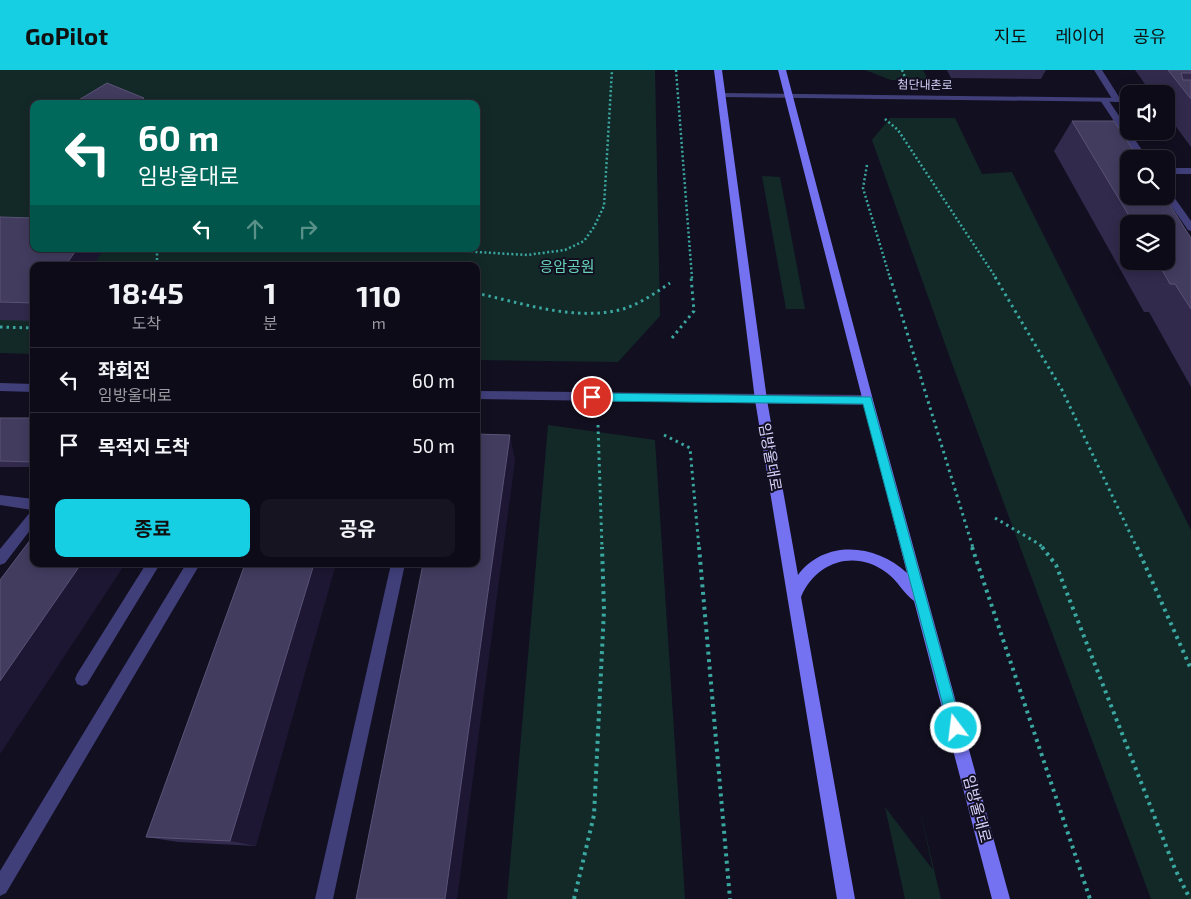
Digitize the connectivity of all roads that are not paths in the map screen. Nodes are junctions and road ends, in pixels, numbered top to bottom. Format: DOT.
graph roads {
  1 [pos="718,70"];
  2 [pos="782,70"];
  3 [pos="1098,70"];
  4 [pos="722,95"];
  5 [pos="788,96"];
  6 [pos="1104,100"];
  7 [pos="1116,100"];
  8 [pos="1120,100"];
  9 [pos="1138,150"];
  10 [pos="1175,171"];
  11 [pos="1191,171"];
  12 [pos="1175,203"];
  13 [pos="1187,217"];
  14 [pos="1191,228"];
  15 [pos="0,387"];
  16 [pos="30,388"];
  17 [pos="480,395"];
  18 [pos="761,400"];
  19 [pos="867,400"];
  20 [pos="0,500"];
  21 [pos="30,504"];
  22 [pos="30,520"];
  23 [pos="0,559"];
  24 [pos="151,567"];
  25 [pos="191,567"];
  26 [pos="397,567"];
  27 [pos="925,614"];
  28 [pos="798,616"];
  29 [pos="82,679"];
  30 [pos="0,887"];
  31 [pos="324,899"];
  32 [pos="846,899"];
  33 [pos="1001,899"];
  1 -- 4 [label="main road, 임방울대로"];
  2 -- 5 [label="main road, 임방울대로"];
  3 -- 7 [label="street"];
  4 -- 5 [label="street, 첨단내촌로"];
  4 -- 18 [label="main road, 임방울대로"];
  5 -- 6 [label="street, 첨단내촌로"];
  5 -- 19 [label="main road, 임방울대로"];
  6 -- 7 [label="street, 첨단내촌로"];
  6 -- 9 [label="street"];
  7 -- 8 [label="street, 첨단내촌로"];
  10 -- 11 [label="street"];
  12 -- 13 [label="street"];
  13 -- 14 [label="street"];
  15 -- 16 [label="street"];
  17 -- 18 [label="street, 임방울대로"];
  18 -- 19 [label="street, 임방울대로"];
  18 -- 28 [label="main road, 임방울대로"];
  19 -- 27 [label="main road, 임방울대로"];
  20 -- 21 [label="street"];
  22 -- 23 [label="street"];
  24 -- 29 [label="street"];
  25 -- 30 [label="street"];
  26 -- 31 [label="street"];
  27 -- 28 [label="main road"];
  27 -- 33 [label="main road, 임방울대로"];
  28 -- 32 [label="main road, 임방울대로"];
}
